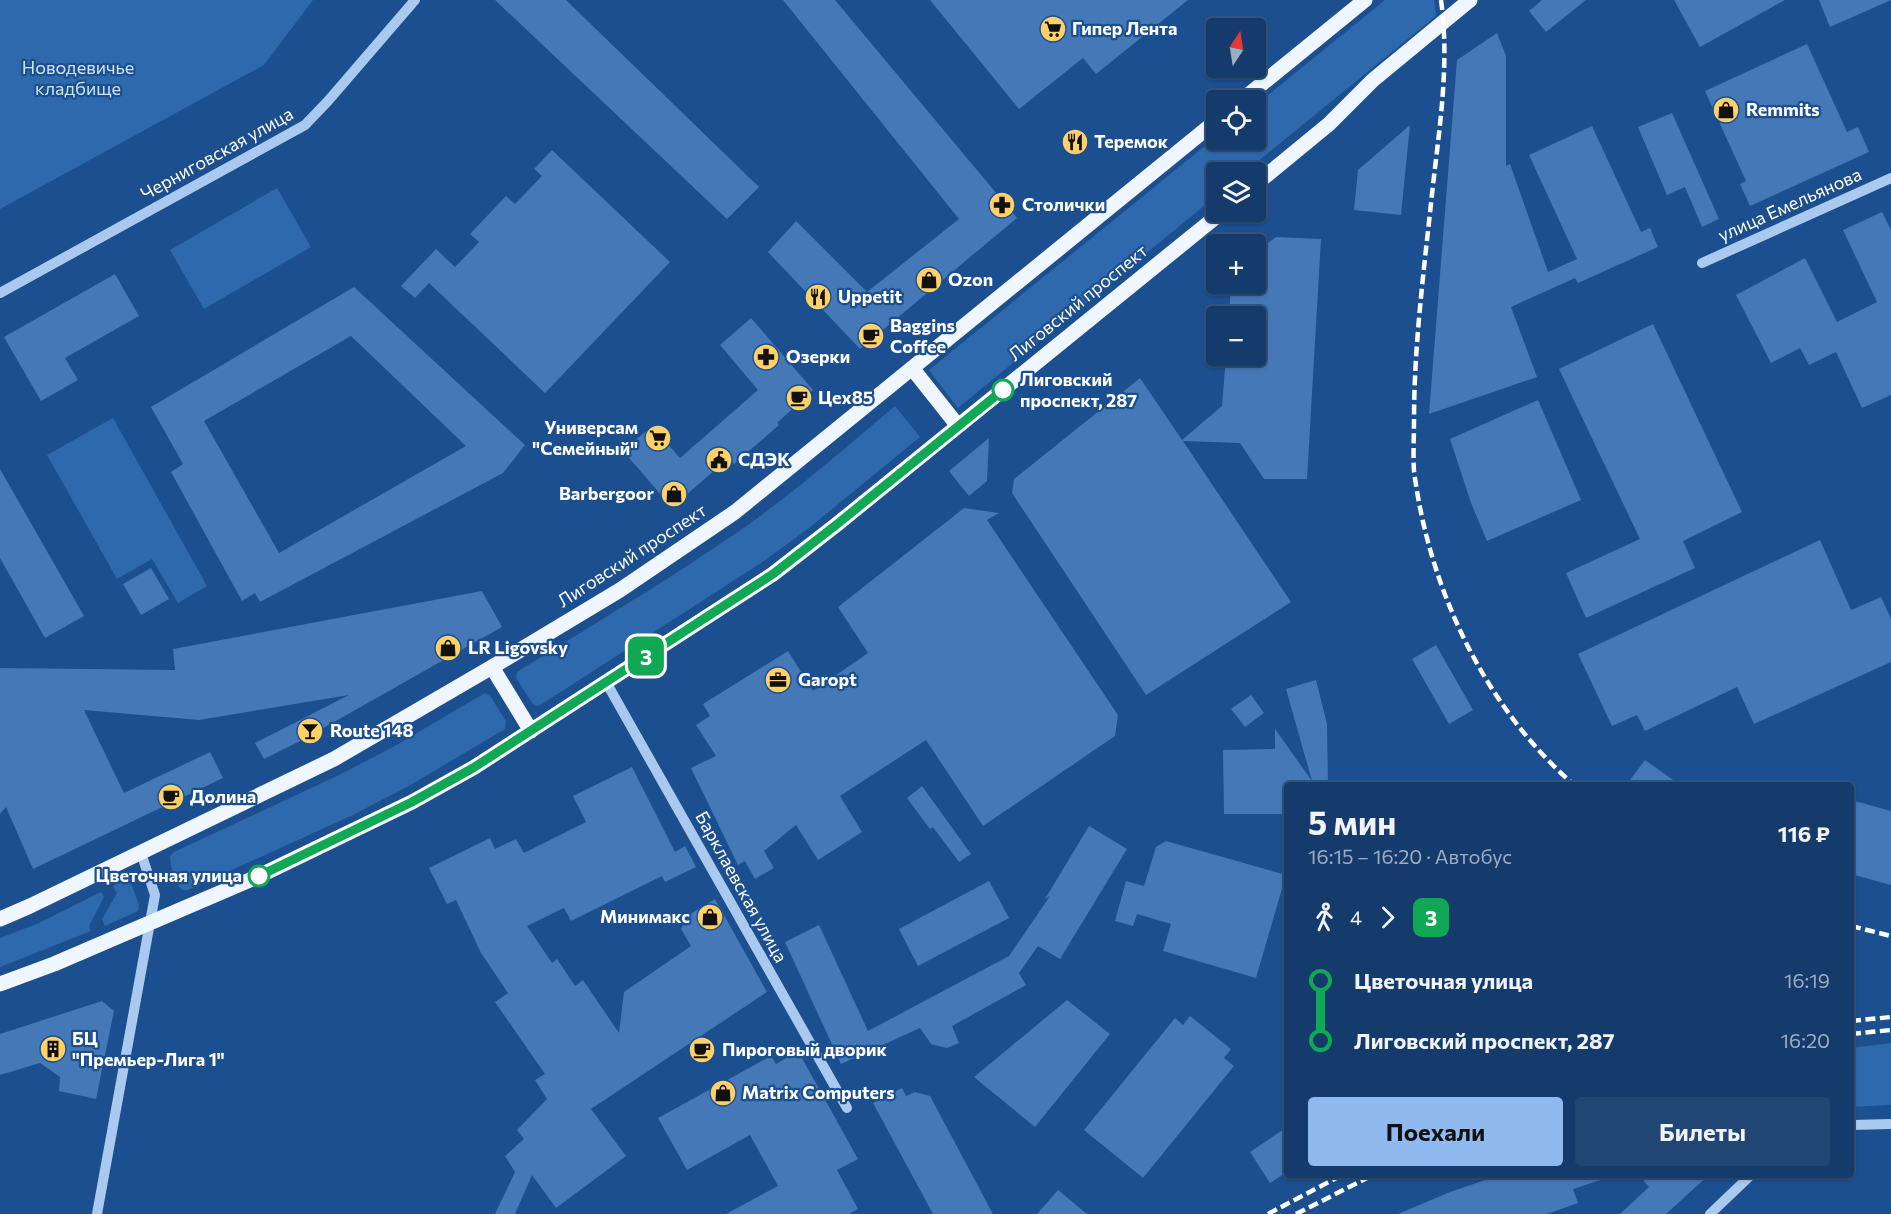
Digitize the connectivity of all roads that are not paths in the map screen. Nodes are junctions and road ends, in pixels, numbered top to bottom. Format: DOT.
graph roads {
  1 [pos="415,0"];
  2 [pos="1365,0"];
  3 [pos="1470,0"];
  4 [pos="1254,90"];
  5 [pos="1206,129"];
  6 [pos="1266,176"];
  7 [pos="1891,178"];
  8 [pos="1209,222"];
  9 [pos="1702,263"];
  10 [pos="0,293"];
  11 [pos="912,368"];
  12 [pos="958,426"];
  13 [pos="492,667"];
  14 [pos="606,682"];
  15 [pos="531,730"];
  16 [pos="141,853"];
  17 [pos="0,918"];
  18 [pos="150,923"];
  19 [pos="0,984"];
  20 [pos="846,1108"];
  21 [pos="1891,1124"];
  22 [pos="1854,1125"];
  23 [pos="1748,1178"];
  24 [pos="97,1214"];
  25 [pos="1710,1214"];
  1 -- 10 [label="street, Черниговская улица"];
  2 -- 4 [label="main road"];
  3 -- 6 [label="main road"];
  5 -- 11 [label="main road, Лиговский проспект"];
  7 -- 9 [label="street, улица Емельянова"];
  8 -- 12 [label="main road, Лиговский проспект"];
  11 -- 12 [label="main road"];
  11 -- 13 [label="main road, Лиговский проспект"];
  12 -- 14 [label="main road, Лиговский проспект"];
  13 -- 15 [label="main road"];
  13 -- 16 [label="main road, Лиговский проспект"];
  14 -- 15 [label="main road, Лиговский проспект"];
  14 -- 20 [label="street, Барклаевская улица"];
  15 -- 18 [label="main road, Лиговский проспект"];
  16 -- 17 [label="main road, Лиговский проспект"];
  16 -- 18 [label="street"];
  18 -- 19 [label="main road, Лиговский проспект"];
  18 -- 24 [label="street"];
  21 -- 22 [label="street"];
  23 -- 25 [label="street"];
}
